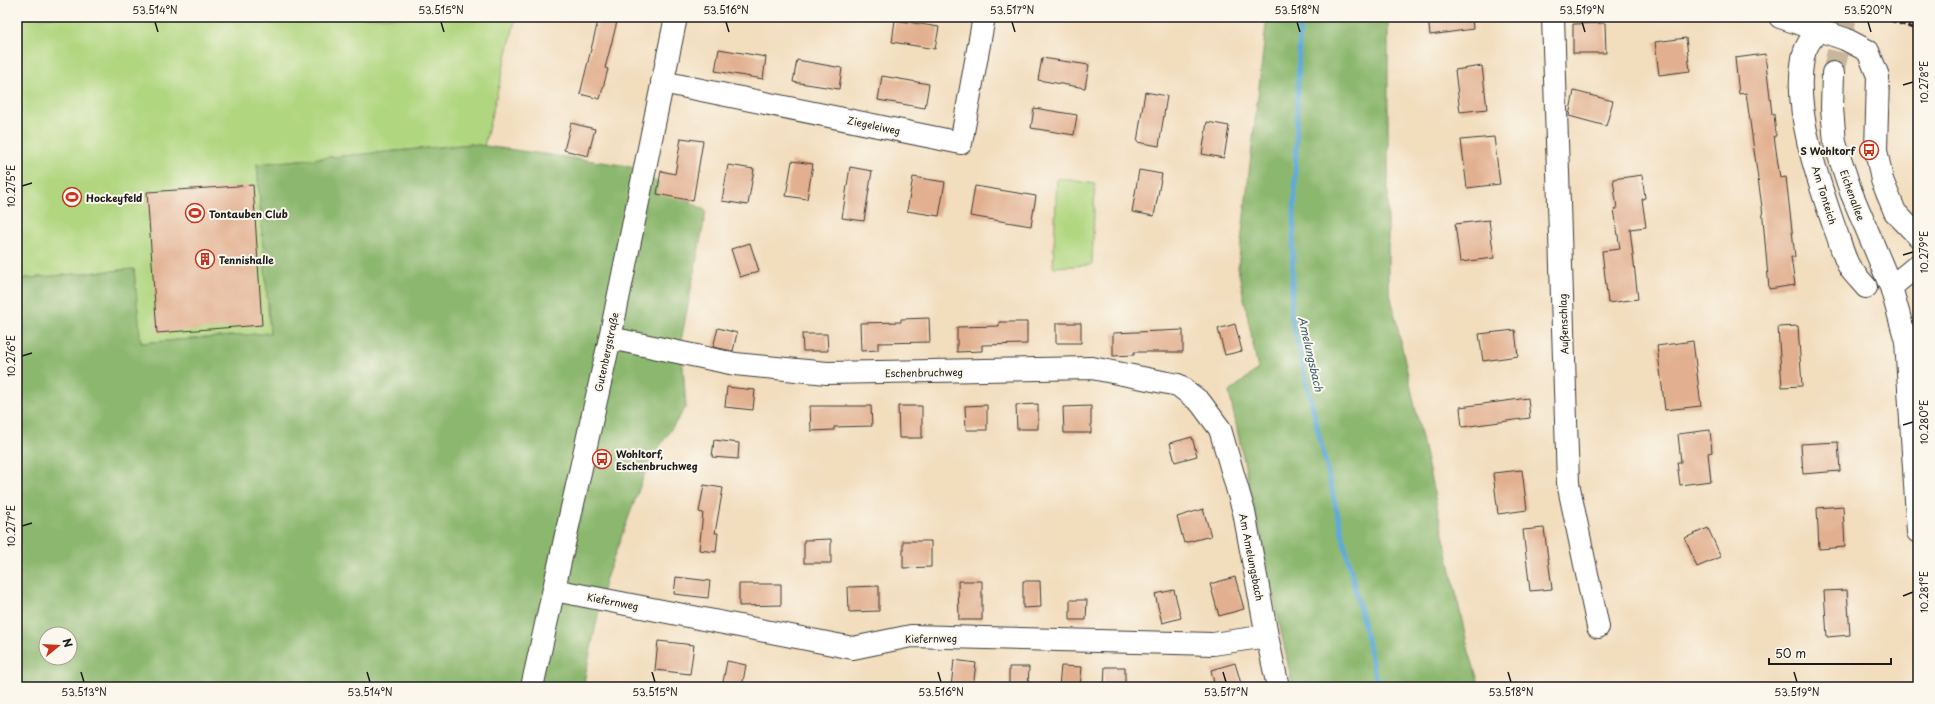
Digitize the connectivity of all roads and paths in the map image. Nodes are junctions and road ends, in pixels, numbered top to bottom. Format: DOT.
graph roads {
  1 [pos="676,17"];
  2 [pos="984,17"];
  3 [pos="1553,17"];
  4 [pos="1780,17"];
  5 [pos="1819,29"];
  6 [pos="1833,73"];
  7 [pos="662,82"];
  8 [pos="1918,236"];
  9 [pos="1918,265"];
  10 [pos="1866,287"];
  11 [pos="1891,287"];
  12 [pos="610,338"];
  13 [pos="1220,429"];
  14 [pos="1918,532"];
  15 [pos="554,590"];
  16 [pos="1598,627"];
  17 [pos="1266,636"];
  18 [pos="532,687"];
  19 [pos="1278,687"];
  1 -- 7 [label="street, Gutenbergstraße"];
  2 -- 7 [label="street, Ziegeleiweg"];
  3 -- 16 [label="street, Außenschlag"];
  4 -- 5 [label="street"];
  5 -- 8 [label="street"];
  5 -- 10 [label="street, Am Tonteich"];
  6 -- 11 [label="street, Eichenallee"];
  7 -- 12 [label="street, Gutenbergstraße"];
  9 -- 11 [label="street"];
  11 -- 14 [label="street, Eichenallee"];
  12 -- 13 [label="street, Eschenbruchweg"];
  12 -- 15 [label="street, Gutenbergstraße"];
  13 -- 17 [label="street, Am Amelungsbach"];
  15 -- 17 [label="street, Kiefernweg"];
  15 -- 18 [label="street, Gutenbergstraße"];
  17 -- 19 [label="street, Am Amelungsbach"];
}
